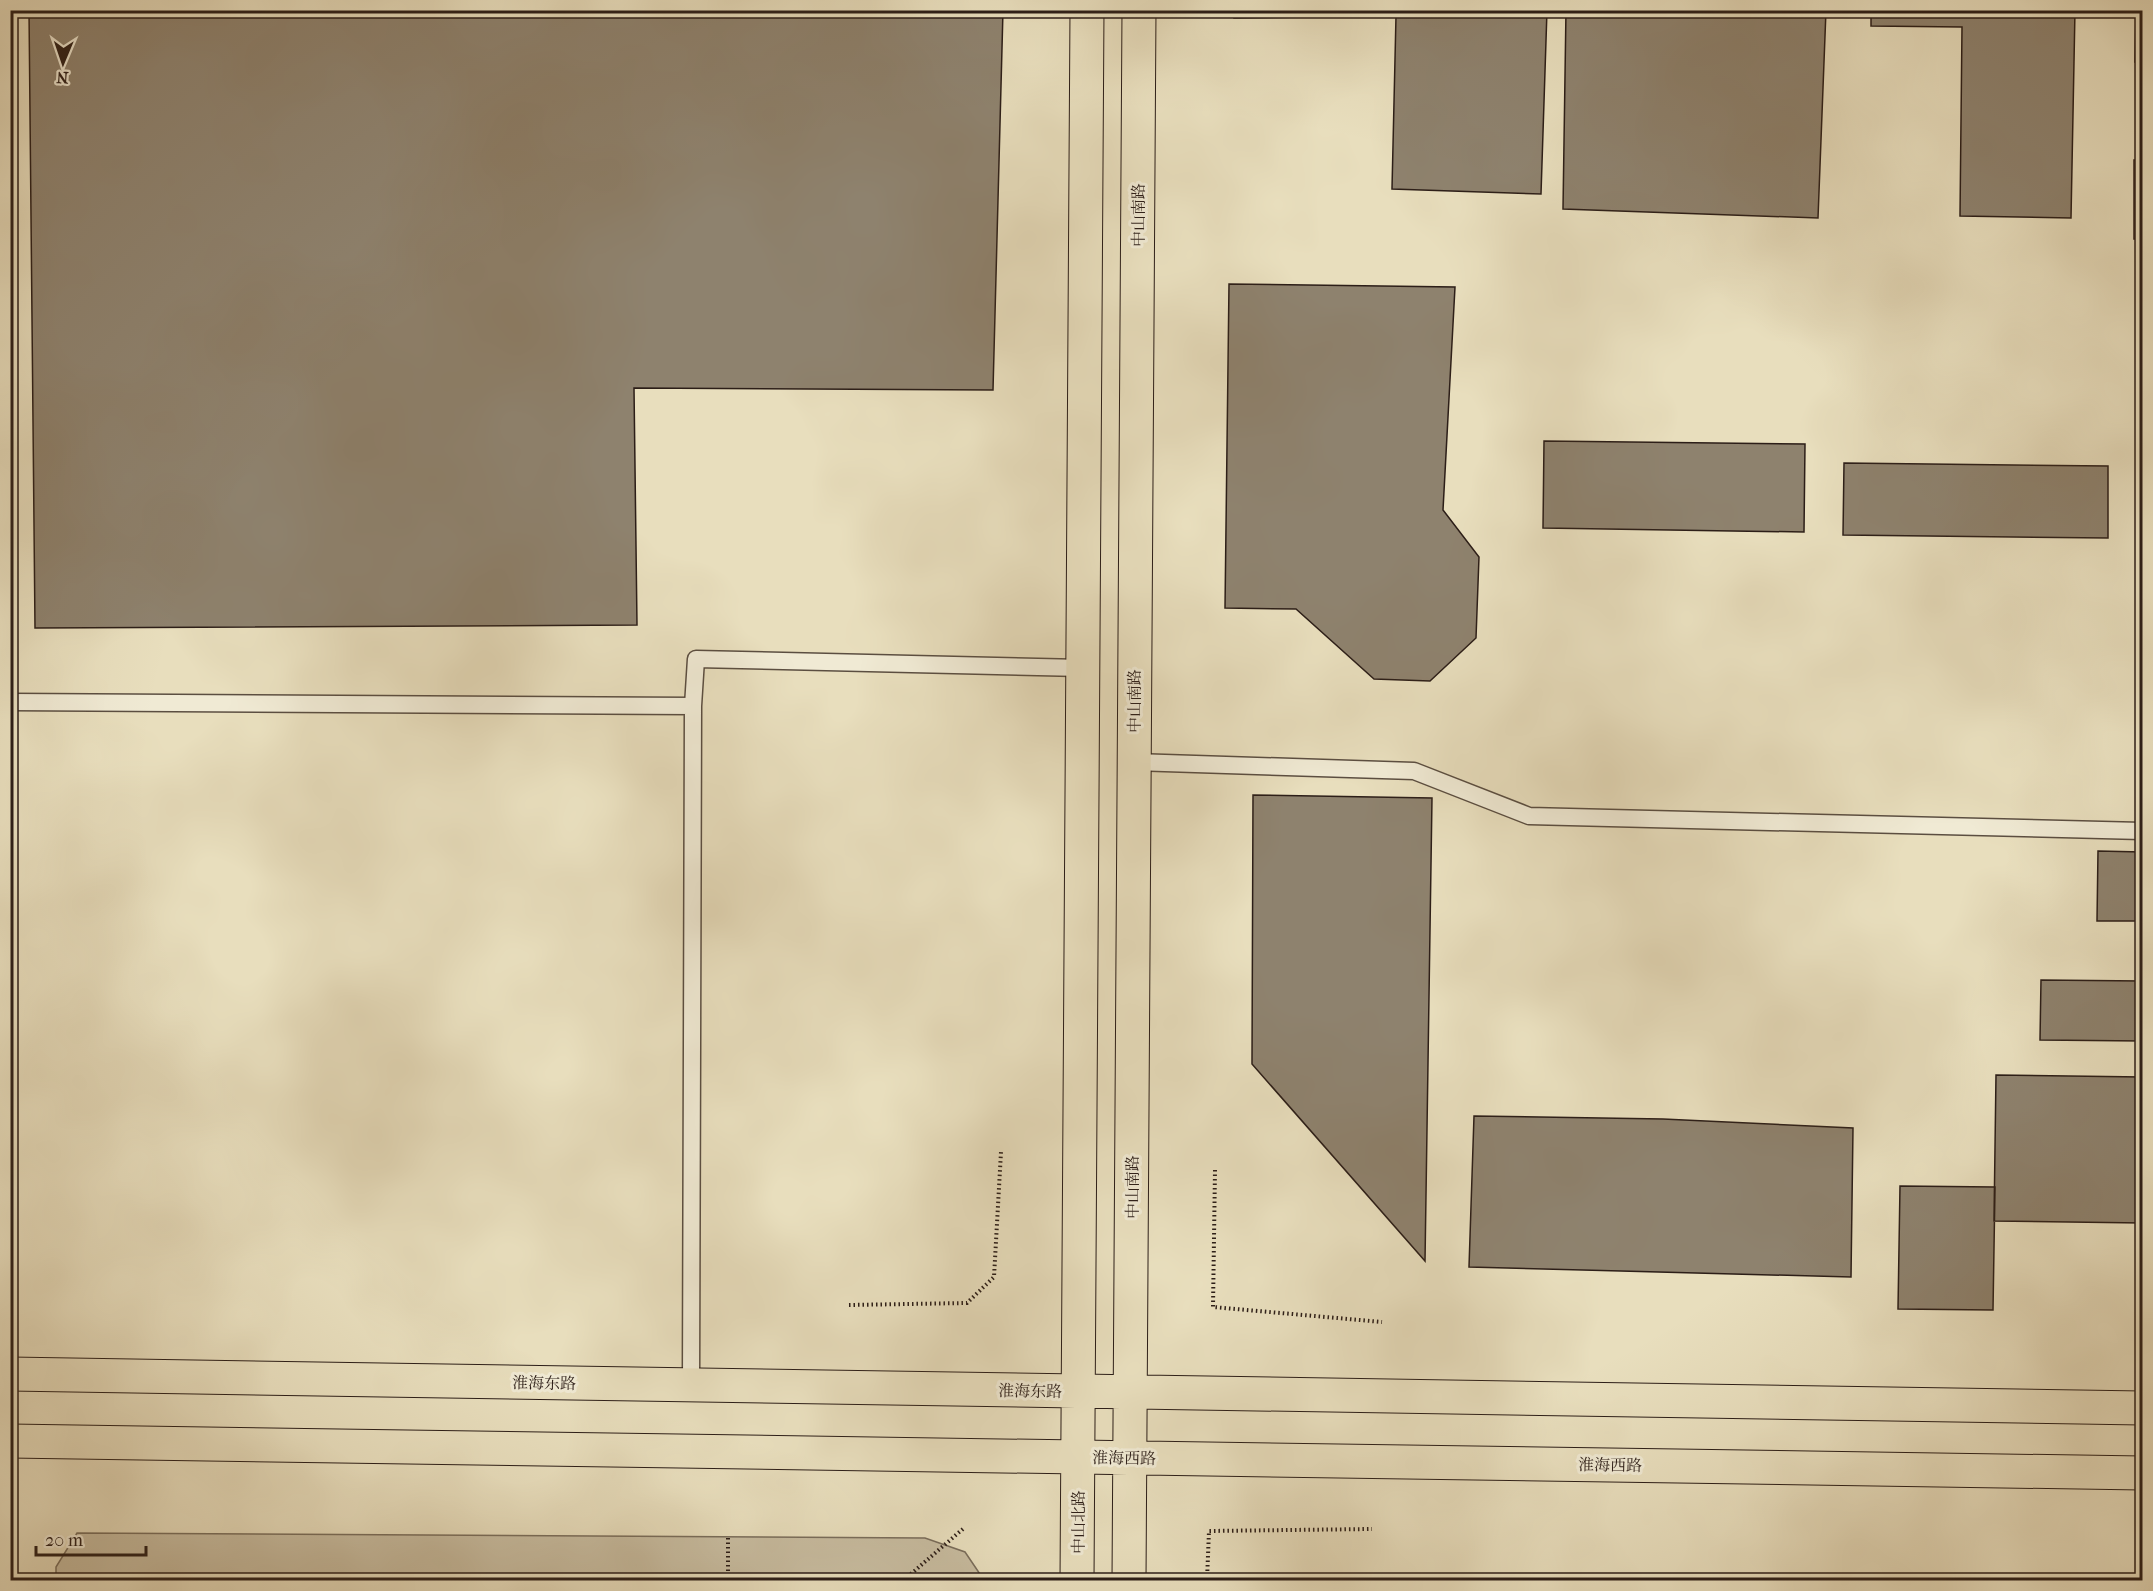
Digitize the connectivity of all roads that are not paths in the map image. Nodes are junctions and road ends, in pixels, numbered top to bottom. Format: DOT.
graph roads {
  1 [pos="1087,10"];
  2 [pos="1139,10"];
  3 [pos="1082,668"];
  4 [pos="10,702"];
  5 [pos="693,706"];
  6 [pos="1134,762"];
  7 [pos="2142,831"];
  8 [pos="10,1374"];
  9 [pos="691,1385"];
  10 [pos="1078,1392"];
  11 [pos="1131,1392"];
  12 [pos="2142,1408"];
  13 [pos="10,1442"];
  14 [pos="1078,1457"];
  15 [pos="1130,1458"];
  16 [pos="2142,1473"];
  17 [pos="1077,1581"];
  18 [pos="1129,1581"];
  1 -- 3 [label="main road"];
  2 -- 6 [label="main road, 中山南路"];
  3 -- 5 [label="lane"];
  3 -- 10 [label="main road"];
  4 -- 5 [label="lane"];
  5 -- 9 [label="lane"];
  6 -- 7 [label="lane"];
  6 -- 11 [label="main road, 中山南路"];
  8 -- 9 [label="main road, 淮海东路"];
  9 -- 10 [label="main road, 淮海东路"];
  10 -- 11 [label="main road"];
  10 -- 14 [label="main road, 中山北路"];
  11 -- 12 [label="main road"];
  11 -- 15 [label="main road"];
  13 -- 14 [label="main road"];
  14 -- 15 [label="main road, 淮海西路"];
  14 -- 17 [label="main road, 中山北路"];
  15 -- 16 [label="main road, 淮海西路"];
  15 -- 18 [label="main road"];
}
